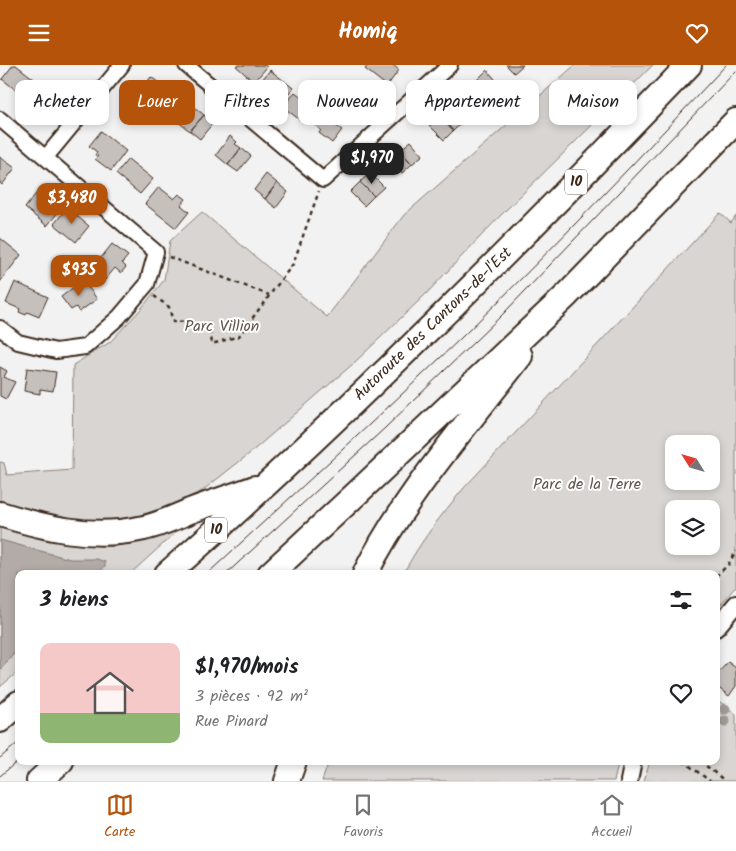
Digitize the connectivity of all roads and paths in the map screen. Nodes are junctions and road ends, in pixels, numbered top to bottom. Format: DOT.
graph roads {
  1 [pos="122,65"];
  2 [pos="186,65"];
  3 [pos="689,65"];
  4 [pos="442,68"];
  5 [pos="0,119"];
  6 [pos="736,121"];
  7 [pos="46,157"];
  8 [pos="323,180"];
  9 [pos="156,252"];
  10 [pos="143,288"];
  11 [pos="270,295"];
  12 [pos="567,295"];
  13 [pos="0,328"];
  14 [pos="264,485"];
  15 [pos="0,514"];
  16 [pos="736,551"];
  17 [pos="171,570"];
  18 [pos="274,570"];
  19 [pos="367,570"];
  20 [pos="720,572"];
  21 [pos="736,604"];
  22 [pos="720,623"];
  23 [pos="15,706"];
  24 [pos="0,719"];
  25 [pos="57,765"];
  26 [pos="293,765"];
  27 [pos="632,765"];
  28 [pos="688,765"];
  29 [pos="705,765"];
  30 [pos="39,781"];
  31 [pos="287,781"];
  32 [pos="629,781"];
  33 [pos="710,781"];
  34 [pos="726,781"];
  1 -- 7 [label="street"];
  2 -- 8 [label="street"];
  3 -- 14 [label="highway, Autoroute des Cantons-de-l'Est / 10"];
  4 -- 8 [label="street"];
  5 -- 7 [label="street"];
  6 -- 12 [label="highway"];
  7 -- 9 [label="street"];
  8 -- 11 [label="path"];
  9 -- 10 [label="street"];
  9 -- 11 [label="path"];
  10 -- 11 [label="path"];
  10 -- 13 [label="street"];
  12 -- 18 [label="highway"];
  12 -- 19 [label="highway"];
  14 -- 15 [label="highway"];
  14 -- 17 [label="highway, Autoroute des Cantons-de-l'Est / 10"];
  16 -- 20 [label="path"];
  21 -- 22 [label="street"];
  23 -- 24 [label="highway"];
  25 -- 30 [label="highway"];
  26 -- 31 [label="highway"];
  27 -- 32 [label="street"];
  28 -- 33 [label="path"];
  29 -- 34 [label="path"];
}
